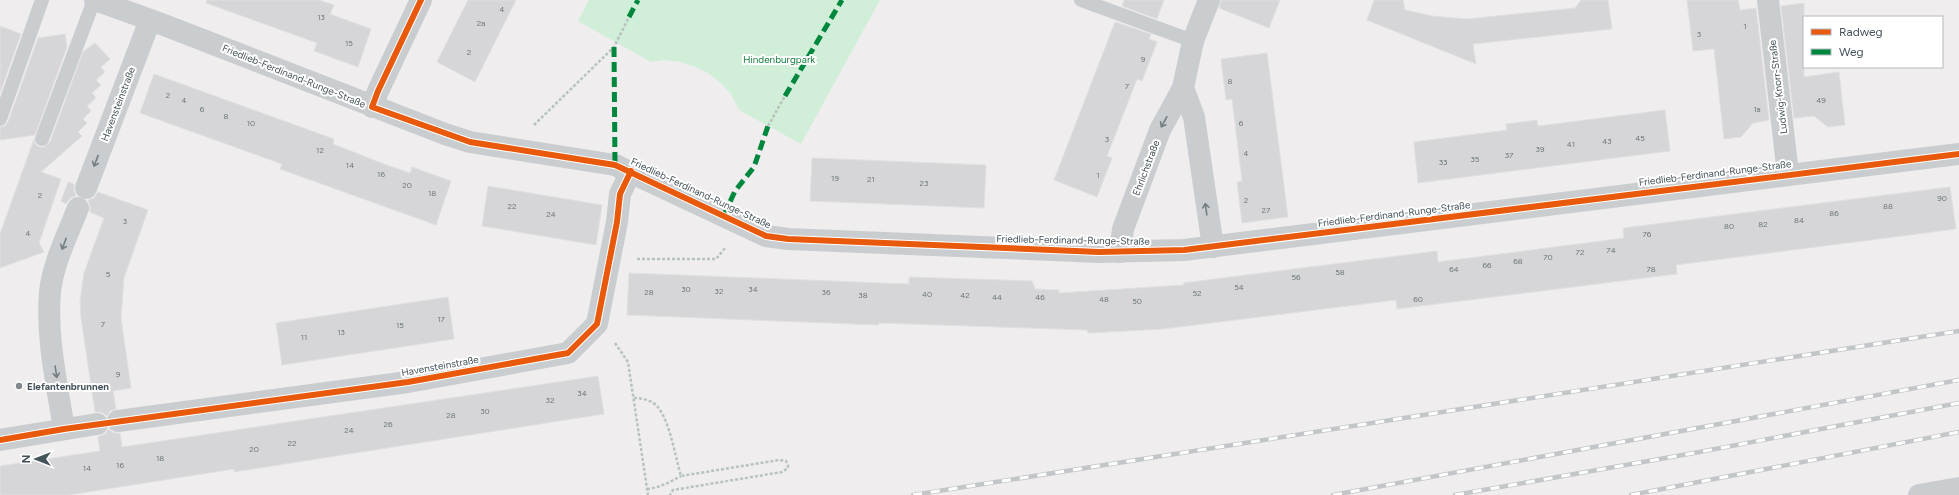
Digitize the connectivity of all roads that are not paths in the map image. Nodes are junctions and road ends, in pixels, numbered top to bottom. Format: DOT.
graph roads {
  1 [pos="42,0"];
  2 [pos="94,0"];
  3 [pos="421,0"];
  4 [pos="1081,0"];
  5 [pos="1209,0"];
  6 [pos="1768,0"];
  7 [pos="150,20"];
  8 [pos="1193,41"];
  9 [pos="1183,88"];
  10 [pos="372,107"];
  11 [pos="0,119"];
  12 [pos="42,139"];
  13 [pos="1959,154"];
  14 [pos="631,171"];
  15 [pos="1788,174"];
  16 [pos="1213,247"];
  17 [pos="1120,252"];
  18 [pos="64,429"];
  19 [pos="0,440"];
  20 [pos="1959,488"];
  21 [pos="1919,495"];
  1 -- 11 [label="lane"];
  2 -- 7 [label="street, Friedlieb-Ferdinand-Runge-Straße"];
  2 -- 12 [label="lane"];
  3 -- 10 [label="street"];
  4 -- 8 [label="lane"];
  5 -- 8 [label="street, Ehrlichstraße"];
  6 -- 15 [label="street, Ludwig-Knorr-Straße"];
  7 -- 10 [label="street, Friedlieb-Ferdinand-Runge-Straße"];
  7 -- 18 [label="street, Havensteinstraße, one-way"];
  8 -- 9 [label="street, Ehrlichstraße"];
  16 -- 9 [label="street, one-way"];
  9 -- 17 [label="street, Ehrlichstraße, one-way"];
  10 -- 14 [label="street, Friedlieb-Ferdinand-Runge-Straße"];
  13 -- 15 [label="street, Friedlieb-Ferdinand-Runge-Straße"];
  14 -- 17 [label="street, Friedlieb-Ferdinand-Runge-Straße"];
  14 -- 18 [label="street, Havensteinstraße"];
  15 -- 16 [label="street, Friedlieb-Ferdinand-Runge-Straße"];
  16 -- 17 [label="street, Friedlieb-Ferdinand-Runge-Straße"];
  18 -- 19 [label="street, Havensteinstraße"];
  20 -- 21 [label="street"];
}
